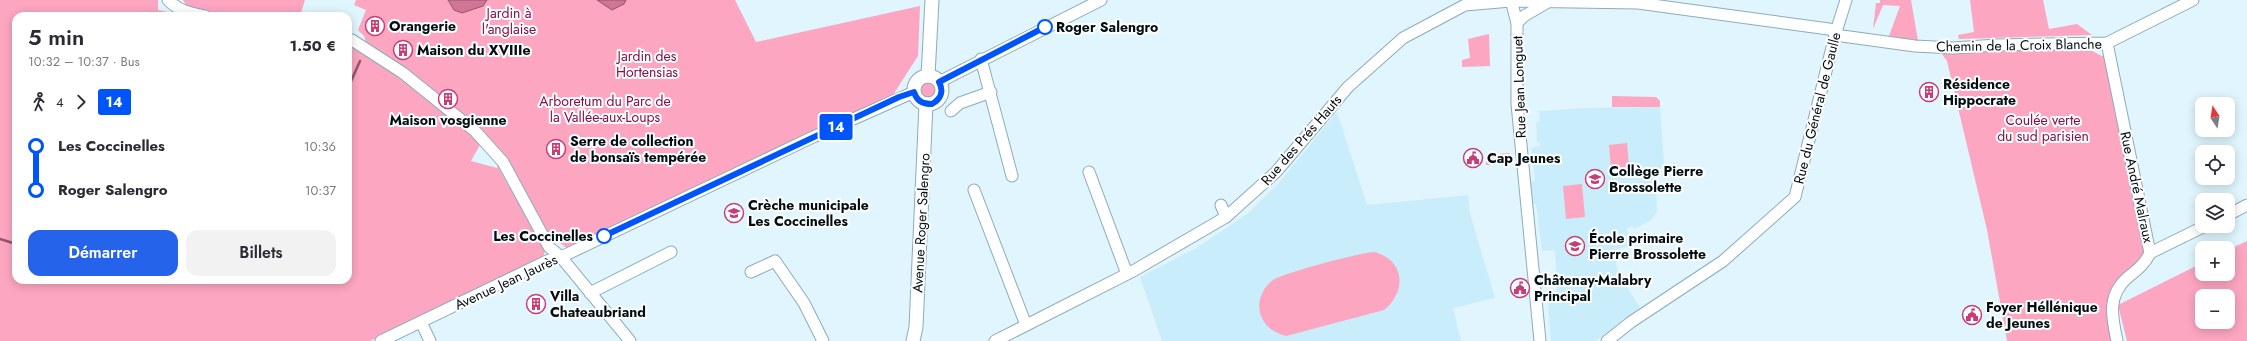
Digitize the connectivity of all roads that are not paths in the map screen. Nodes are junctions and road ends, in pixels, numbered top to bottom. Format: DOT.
graph roads {
  1 [pos="168,0"];
  2 [pos="932,0"];
  3 [pos="1101,0"];
  4 [pos="1511,0"];
  5 [pos="1846,0"];
  6 [pos="2193,0"];
  7 [pos="1548,1"];
  8 [pos="185,12"];
  9 [pos="1517,23"];
  10 [pos="1836,32"];
  11 [pos="352,40"];
  12 [pos="2108,43"];
  13 [pos="981,59"];
  14 [pos="933,79"];
  15 [pos="914,92"];
  16 [pos="991,92"];
  17 [pos="926,104"];
  18 [pos="951,110"];
  19 [pos="1089,172"];
  20 [pos="1012,176"];
  21 [pos="974,190"];
  22 [pos="1221,205"];
  23 [pos="2247,205"];
  24 [pos="2235,211"];
  25 [pos="1226,217"];
  26 [pos="2195,231"];
  27 [pos="671,252"];
  28 [pos="2150,253"];
  29 [pos="561,257"];
  30 [pos="751,272"];
  31 [pos="1127,274"];
  32 [pos="590,293"];
  33 [pos="421,322"];
  34 [pos="1026,325"];
  35 [pos="381,341"];
  36 [pos="430,341"];
  37 [pos="630,341"];
  38 [pos="823,341"];
  39 [pos="913,341"];
  40 [pos="995,341"];
  41 [pos="1540,341"];
  42 [pos="1608,341"];
  43 [pos="2117,341"];
  1 -- 8 [label="street"];
  2 -- 14 [label="main road"];
  3 -- 13 [label="street"];
  4 -- 7 [label="street, Rue des Prés Hauts"];
  4 -- 9 [label="street, Rue Jean Longuet"];
  4 -- 25 [label="street, Rue des Prés Hauts"];
  5 -- 10 [label="street, Rue du Général de Gaulle"];
  6 -- 12 [label="street, Chemin de la Croix Blanche"];
  7 -- 9 [label="street"];
  7 -- 10 [label="street, Chemin de la Croix Blanche"];
  9 -- 41 [label="street, Rue Jean Longuet"];
  10 -- 12 [label="street, Chemin de la Croix Blanche"];
  10 -- 42 [label="street, Rue du Général de Gaulle"];
  11 -- 29 [label="street"];
  12 -- 28 [label="street, Rue André Malraux"];
  13 -- 14 [label="street"];
  13 -- 16 [label="street"];
  14 -- 15 [label="main road"];
  14 -- 17 [label="main road"];
  15 -- 17 [label="main road"];
  15 -- 29 [label="street, Avenue Jean Jaurès"];
  16 -- 18 [label="street"];
  16 -- 20 [label="street"];
  17 -- 39 [label="main road, Avenue Roger Salengro"];
  19 -- 31 [label="street"];
  21 -- 34 [label="street"];
  22 -- 25 [label="street"];
  23 -- 24 [label="street"];
  25 -- 31 [label="street, Rue des Prés Hauts"];
  26 -- 28 [label="street"];
  27 -- 32 [label="street"];
  28 -- 43 [label="street, Rue André Malraux"];
  29 -- 32 [label="street"];
  29 -- 33 [label="street, Avenue Jean Jaurès"];
  30 -- 38 [label="street"];
  31 -- 34 [label="street, Rue des Prés Hauts"];
  32 -- 37 [label="street"];
  33 -- 35 [label="street, Avenue Jean Jaurès"];
  33 -- 36 [label="street"];
  34 -- 40 [label="street, Rue des Prés Hauts"];
}
